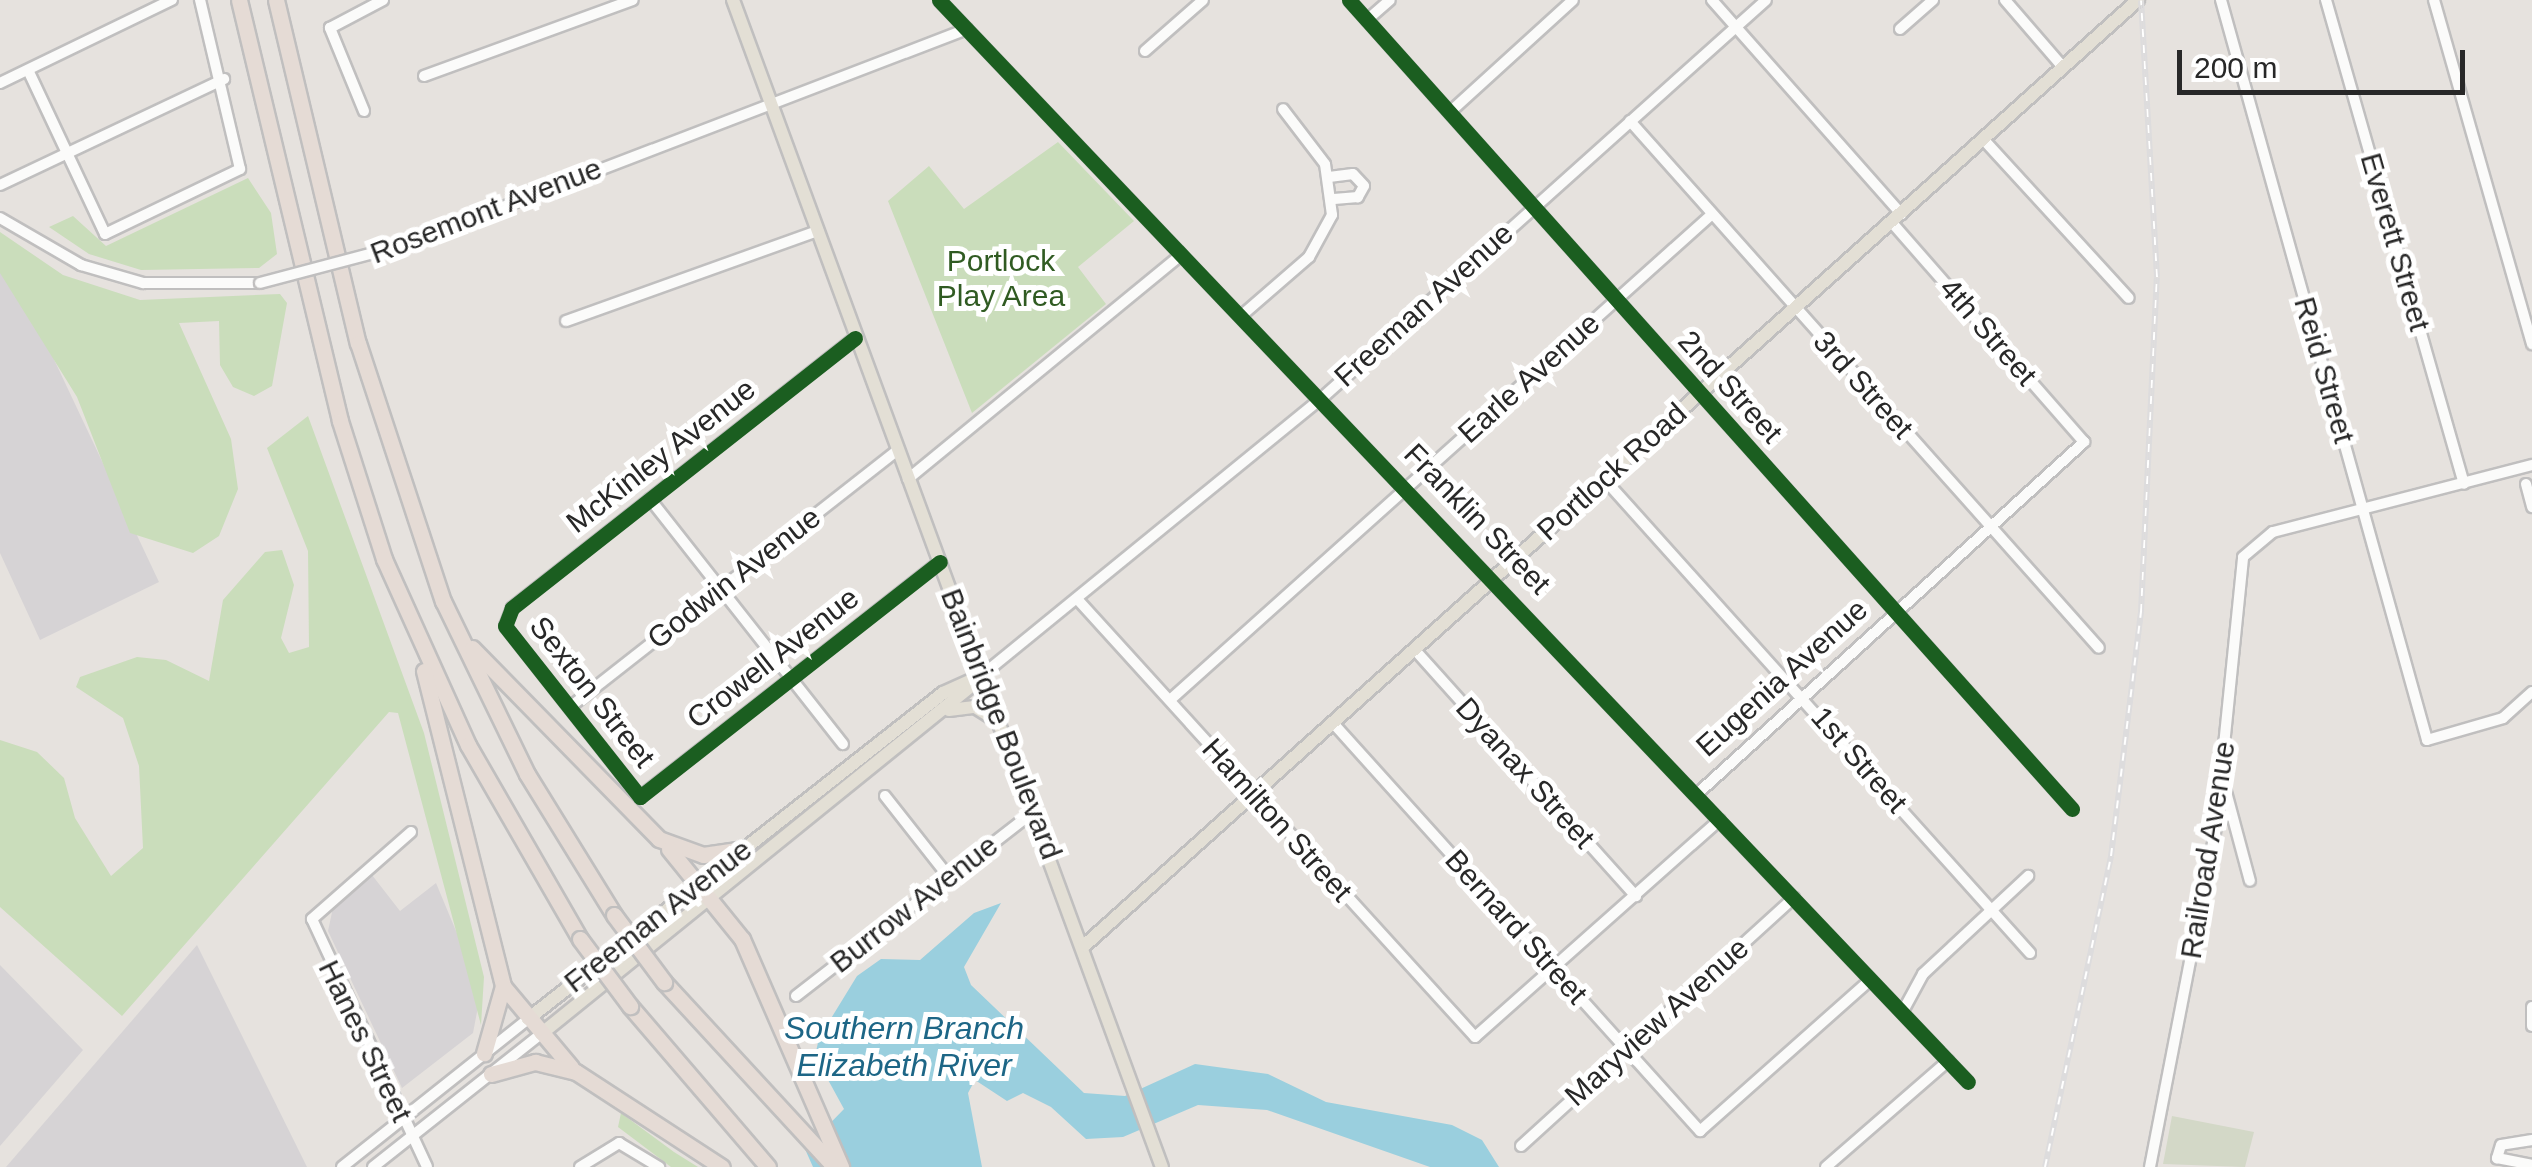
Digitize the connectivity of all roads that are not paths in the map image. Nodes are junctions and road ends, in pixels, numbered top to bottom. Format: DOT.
graph roads {
  1 [pos="172,0"];
  2 [pos="200,0"];
  3 [pos="239,0"];
  4 [pos="276,0"];
  5 [pos="383,0"];
  6 [pos="634,0"];
  7 [pos="734,0"];
  8 [pos="939,0"];
  9 [pos="1203,0"];
  10 [pos="1349,0"];
  11 [pos="1390,0"];
  12 [pos="1574,0"];
  13 [pos="1712,0"];
  14 [pos="1766,0"];
  15 [pos="1933,0"];
  16 [pos="2005,0"];
  17 [pos="2138,0"];
  18 [pos="2221,0"];
  19 [pos="2326,0"];
  20 [pos="2434,0"];
  21 [pos="1367,20"];
  22 [pos="1736,26"];
  23 [pos="1900,29"];
  24 [pos="967,30"];
  25 [pos="1145,51"];
  26 [pos="2062,66"];
  27 [pos="28,70"];
  28 [pos="424,76"];
  29 [pos="224,80"];
  30 [pos="0,83"];
  31 [pos="770,102"];
  32 [pos="1283,108"];
  33 [pos="364,111"];
  34 [pos="1450,112"];
  35 [pos="1630,120"];
  36 [pos="1984,140"];
  37 [pos="67,154"];
  38 [pos="1329,176"];
  39 [pos="0,185"];
  40 [pos="1334,198"];
  41 [pos="1534,206"];
  42 [pos="1710,216"];
  43 [pos="0,218"];
  44 [pos="1897,218"];
  45 [pos="818,231"];
  46 [pos="1181,255"];
  47 [pos="2129,298"];
  48 [pos="1616,300"];
  49 [pos="1793,308"];
  50 [pos="1241,316"];
  51 [pos="566,321"];
  52 [pos="856,338"];
  53 [pos="2532,344"];
  54 [pos="1699,393"];
  55 [pos="1322,398"];
  56 [pos="2084,442"];
  57 [pos="898,450"];
  58 [pos="2532,466"];
  59 [pos="908,479"];
  60 [pos="1605,480"];
  61 [pos="2464,484"];
  62 [pos="2526,484"];
  63 [pos="1408,486"];
  64 [pos="650,499"];
  65 [pos="2532,507"];
  66 [pos="2363,510"];
  67 [pos="1990,528"];
  68 [pos="940,562"];
  69 [pos="1495,576"];
  70 [pos="721,588"];
  71 [pos="443,601"];
  72 [pos="1079,601"];
  73 [pos="1897,612"];
  74 [pos="503,620"];
  75 [pos="416,638"];
  76 [pos="2099,648"];
  77 [pos="1415,650"];
  78 [pos="981,676"];
  79 [pos="794,678"];
  80 [pos="2532,692"];
  81 [pos="1802,696"];
  82 [pos="1170,700"];
  83 [pos="570,707"];
  84 [pos="946,710"];
  85 [pos="998,722"];
  86 [pos="1332,723"];
  87 [pos="844,744"];
  88 [pos="2222,777"];
  89 [pos="1696,795"];
  90 [pos="640,796"];
  91 [pos="885,796"];
  92 [pos="1252,796"];
  93 [pos="2072,809"];
  94 [pos="1033,812"];
  95 [pos="1719,820"];
  96 [pos="411,832"];
  97 [pos="659,839"];
  98 [pos="743,848"];
  99 [pos="948,876"];
  100 [pos="2028,876"];
  101 [pos="2250,881"];
  102 [pos="700,882"];
  103 [pos="715,896"];
  104 [pos="1636,896"];
  105 [pos="1794,898"];
  106 [pos="1988,908"];
  107 [pos="1085,945"];
  108 [pos="2030,954"];
  109 [pos="1554,968"];
  110 [pos="1869,981"];
  111 [pos="502,986"];
  112 [pos="796,996"];
  113 [pos="2532,1008"];
  114 [pos="1903,1011"];
  115 [pos="528,1018"];
  116 [pos="2532,1026"];
  117 [pos="541,1034"];
  118 [pos="1628,1050"];
  119 [pos="484,1053"];
  120 [pos="1948,1062"];
  121 [pos="576,1072"];
  122 [pos="490,1074"];
  123 [pos="1968,1082"];
  124 [pos="403,1117"];
  125 [pos="412,1136"];
  126 [pos="2532,1140"];
  127 [pos="1520,1146"];
  128 [pos="2532,1166"];
  129 [pos="342,1167"];
  130 [pos="373,1167"];
  131 [pos="427,1167"];
  132 [pos="580,1167"];
  133 [pos="659,1167"];
  134 [pos="722,1167"];
  135 [pos="768,1167"];
  136 [pos="838,1167"];
  137 [pos="1162,1167"];
  138 [pos="1826,1167"];
  139 [pos="2150,1167"];
  1 -- 27 [label="street"];
  2 -- 29 [label="street"];
  3 -- 75 [label="highway"];
  4 -- 71 [label="highway"];
  5 -- 33 [label="street"];
  6 -- 28 [label="street"];
  7 -- 31 [label="main road, Bainbridge Boulevard"];
  8 -- 24 [label="street, Franklin Street"];
  9 -- 25 [label="street"];
  10 -- 21 [label="street, 2nd Street"];
  11 -- 21 [label="street"];
  12 -- 34 [label="street"];
  13 -- 22 [label="street, 4th Street"];
  14 -- 22 [label="street, Freeman Avenue"];
  15 -- 23 [label="street"];
  16 -- 26 [label="street"];
  17 -- 26 [label="main road, Portlock Road"];
  18 -- 66 [label="street, Reid Street"];
  19 -- 61 [label="street, Everett Street"];
  20 -- 53 [label="street"];
  21 -- 34 [label="street, 2nd Street"];
  22 -- 35 [label="street, Freeman Avenue"];
  22 -- 44 [label="street, 4th Street"];
  24 -- 31 [label="street, Rosemont Avenue"];
  24 -- 46 [label="street, Franklin Street"];
  26 -- 36 [label="main road, Portlock Road"];
  27 -- 30 [label="street"];
  27 -- 37 [label="street"];
  29 -- 37 [label="street"];
  29 -- 37 [label="street"];
  31 -- 43 [label="street, Rosemont Avenue, bridge"];
  31 -- 45 [label="main road, Bainbridge Boulevard"];
  32 -- 38 [label="street"];
  34 -- 41 [label="street, 2nd Street"];
  35 -- 41 [label="street, Freeman Avenue"];
  35 -- 42 [label="street, 3rd Street"];
  36 -- 44 [label="main road, Portlock Road"];
  36 -- 47 [label="street"];
  37 -- 39 [label="street"];
  38 -- 40 [label="street"];
  38 -- 40 [label="street"];
  40 -- 50 [label="street"];
  41 -- 48 [label="street, 2nd Street"];
  41 -- 55 [label="street, Freeman Avenue"];
  42 -- 48 [label="street, Earle Avenue"];
  42 -- 49 [label="street, 3rd Street"];
  44 -- 49 [label="main road, Portlock Road"];
  44 -- 56 [label="street, 4th Street"];
  45 -- 51 [label="street"];
  45 -- 52 [label="main road, Bainbridge Boulevard"];
  46 -- 50 [label="street, Franklin Street"];
  46 -- 59 [label="street"];
  48 -- 54 [label="street, 2nd Street"];
  48 -- 63 [label="street, Earle Avenue"];
  49 -- 54 [label="main road, Portlock Road"];
  49 -- 67 [label="street, 3rd Street"];
  50 -- 55 [label="street, Franklin Street"];
  52 -- 57 [label="main road, Bainbridge Boulevard"];
  52 -- 64 [label="street, McKinley Avenue"];
  54 -- 60 [label="main road, Portlock Road"];
  54 -- 73 [label="street, 2nd Street"];
  55 -- 63 [label="street, Franklin Street"];
  55 -- 72 [label="street, Freeman Avenue"];
  56 -- 67 [label="street, Eugenia Avenue"];
  57 -- 59 [label="main road, Bainbridge Boulevard"];
  57 -- 70 [label="street, Godwin Avenue"];
  58 -- 61 [label="street"];
  59 -- 68 [label="main road, Bainbridge Boulevard"];
  60 -- 69 [label="main road, Portlock Road"];
  60 -- 81 [label="street, 1st Street"];
  61 -- 66 [label="street"];
  62 -- 65 [label="street"];
  63 -- 69 [label="street, Franklin Street"];
  63 -- 82 [label="street, Earle Avenue"];
  64 -- 70 [label="street"];
  64 -- 74 [label="street, McKinley Avenue"];
  66 -- 80 [label="street, Reid Street"];
  66 -- 88 [label="street, Railroad Avenue"];
  67 -- 73 [label="street, Eugenia Avenue"];
  67 -- 76 [label="street, 3rd Street"];
  68 -- 78 [label="main road, Bainbridge Boulevard"];
  68 -- 79 [label="street, Crowell Avenue"];
  69 -- 77 [label="main road, Portlock Road"];
  69 -- 89 [label="street, Franklin Street"];
  70 -- 79 [label="street"];
  70 -- 83 [label="street, Godwin Avenue"];
  71 -- 97 [label="highway"];
  71 -- 136 [label="highway, bridge"];
  72 -- 78 [label="street, Freeman Avenue"];
  72 -- 82 [label="street, Hamilton Street"];
  73 -- 81 [label="street, Eugenia Avenue"];
  73 -- 93 [label="street, 2nd Street"];
  74 -- 83 [label="street, Sexton Street"];
  75 -- 111 [label="highway"];
  75 -- 135 [label="highway, bridge"];
  77 -- 86 [label="main road, Portlock Road"];
  77 -- 104 [label="street, Dyanax Street"];
  78 -- 84 [label="main road, Freeman Avenue"];
  78 -- 85 [label="main road, Bainbridge Boulevard"];
  78 -- 98 [label="main road, Freeman Avenue"];
  79 -- 87 [label="street"];
  79 -- 90 [label="street, Crowell Avenue"];
  81 -- 89 [label="street, Eugenia Avenue"];
  81 -- 106 [label="street, 1st Street"];
  82 -- 92 [label="street, Hamilton Street"];
  83 -- 90 [label="street, Sexton Street"];
  84 -- 85 [label="main road"];
  84 -- 103 [label="main road, Freeman Avenue"];
  85 -- 94 [label="main road, Bainbridge Boulevard"];
  86 -- 92 [label="main road, Portlock Road"];
  86 -- 109 [label="street, Bernard Street"];
  88 -- 101 [label="street"];
  88 -- 139 [label="street, Railroad Avenue"];
  89 -- 95 [label="street, Franklin Street"];
  91 -- 99 [label="street"];
  92 -- 107 [label="main road, Portlock Road"];
  92 -- 109 [label="street, Hamilton Street"];
  94 -- 99 [label="street, Burrow Avenue"];
  94 -- 107 [label="main road, Bainbridge Boulevard"];
  95 -- 104 [label="street"];
  95 -- 105 [label="street, Franklin Street"];
  96 -- 124 [label="street, Hanes Street"];
  97 -- 98 [label="highway"];
  97 -- 102 [label="highway"];
  98 -- 102 [label="main road, Freeman Avenue"];
  99 -- 112 [label="street, Burrow Avenue"];
  100 -- 106 [label="street"];
  102 -- 103 [label="highway"];
  102 -- 115 [label="main road, Freeman Avenue"];
  103 -- 117 [label="main road, Freeman Avenue"];
  103 -- 136 [label="highway"];
  104 -- 109 [label="street"];
  105 -- 110 [label="street, Franklin Street"];
  105 -- 118 [label="street, Maryview Avenue"];
  106 -- 108 [label="street, 1st Street"];
  106 -- 114 [label="street"];
  107 -- 137 [label="main road, Bainbridge Boulevard"];
  109 -- 118 [label="street, Bernard Street"];
  110 -- 114 [label="street, Franklin Street"];
  110 -- 118 [label="street, Bernard Street"];
  111 -- 115 [label="highway"];
  111 -- 119 [label="highway"];
  113 -- 116 [label="street"];
  114 -- 120 [label="street, Franklin Street"];
  115 -- 117 [label="highway"];
  115 -- 119 [label="street, Freeman Avenue"];
  117 -- 121 [label="highway"];
  117 -- 122 [label="street, Freeman Avenue"];
  118 -- 127 [label="street, Maryview Avenue"];
  119 -- 124 [label="street, Freeman Avenue"];
  120 -- 123 [label="street, Franklin Street"];
  120 -- 138 [label="street"];
  121 -- 122 [label="highway"];
  121 -- 134 [label="highway"];
  122 -- 125 [label="street, Freeman Avenue"];
  124 -- 125 [label="street, Hanes Street"];
  124 -- 129 [label="street, Freeman Avenue"];
  125 -- 130 [label="street, Freeman Avenue"];
  125 -- 131 [label="street, Hanes Street"];
  126 -- 128 [label="street"];
  132 -- 133 [label="street"];
}
